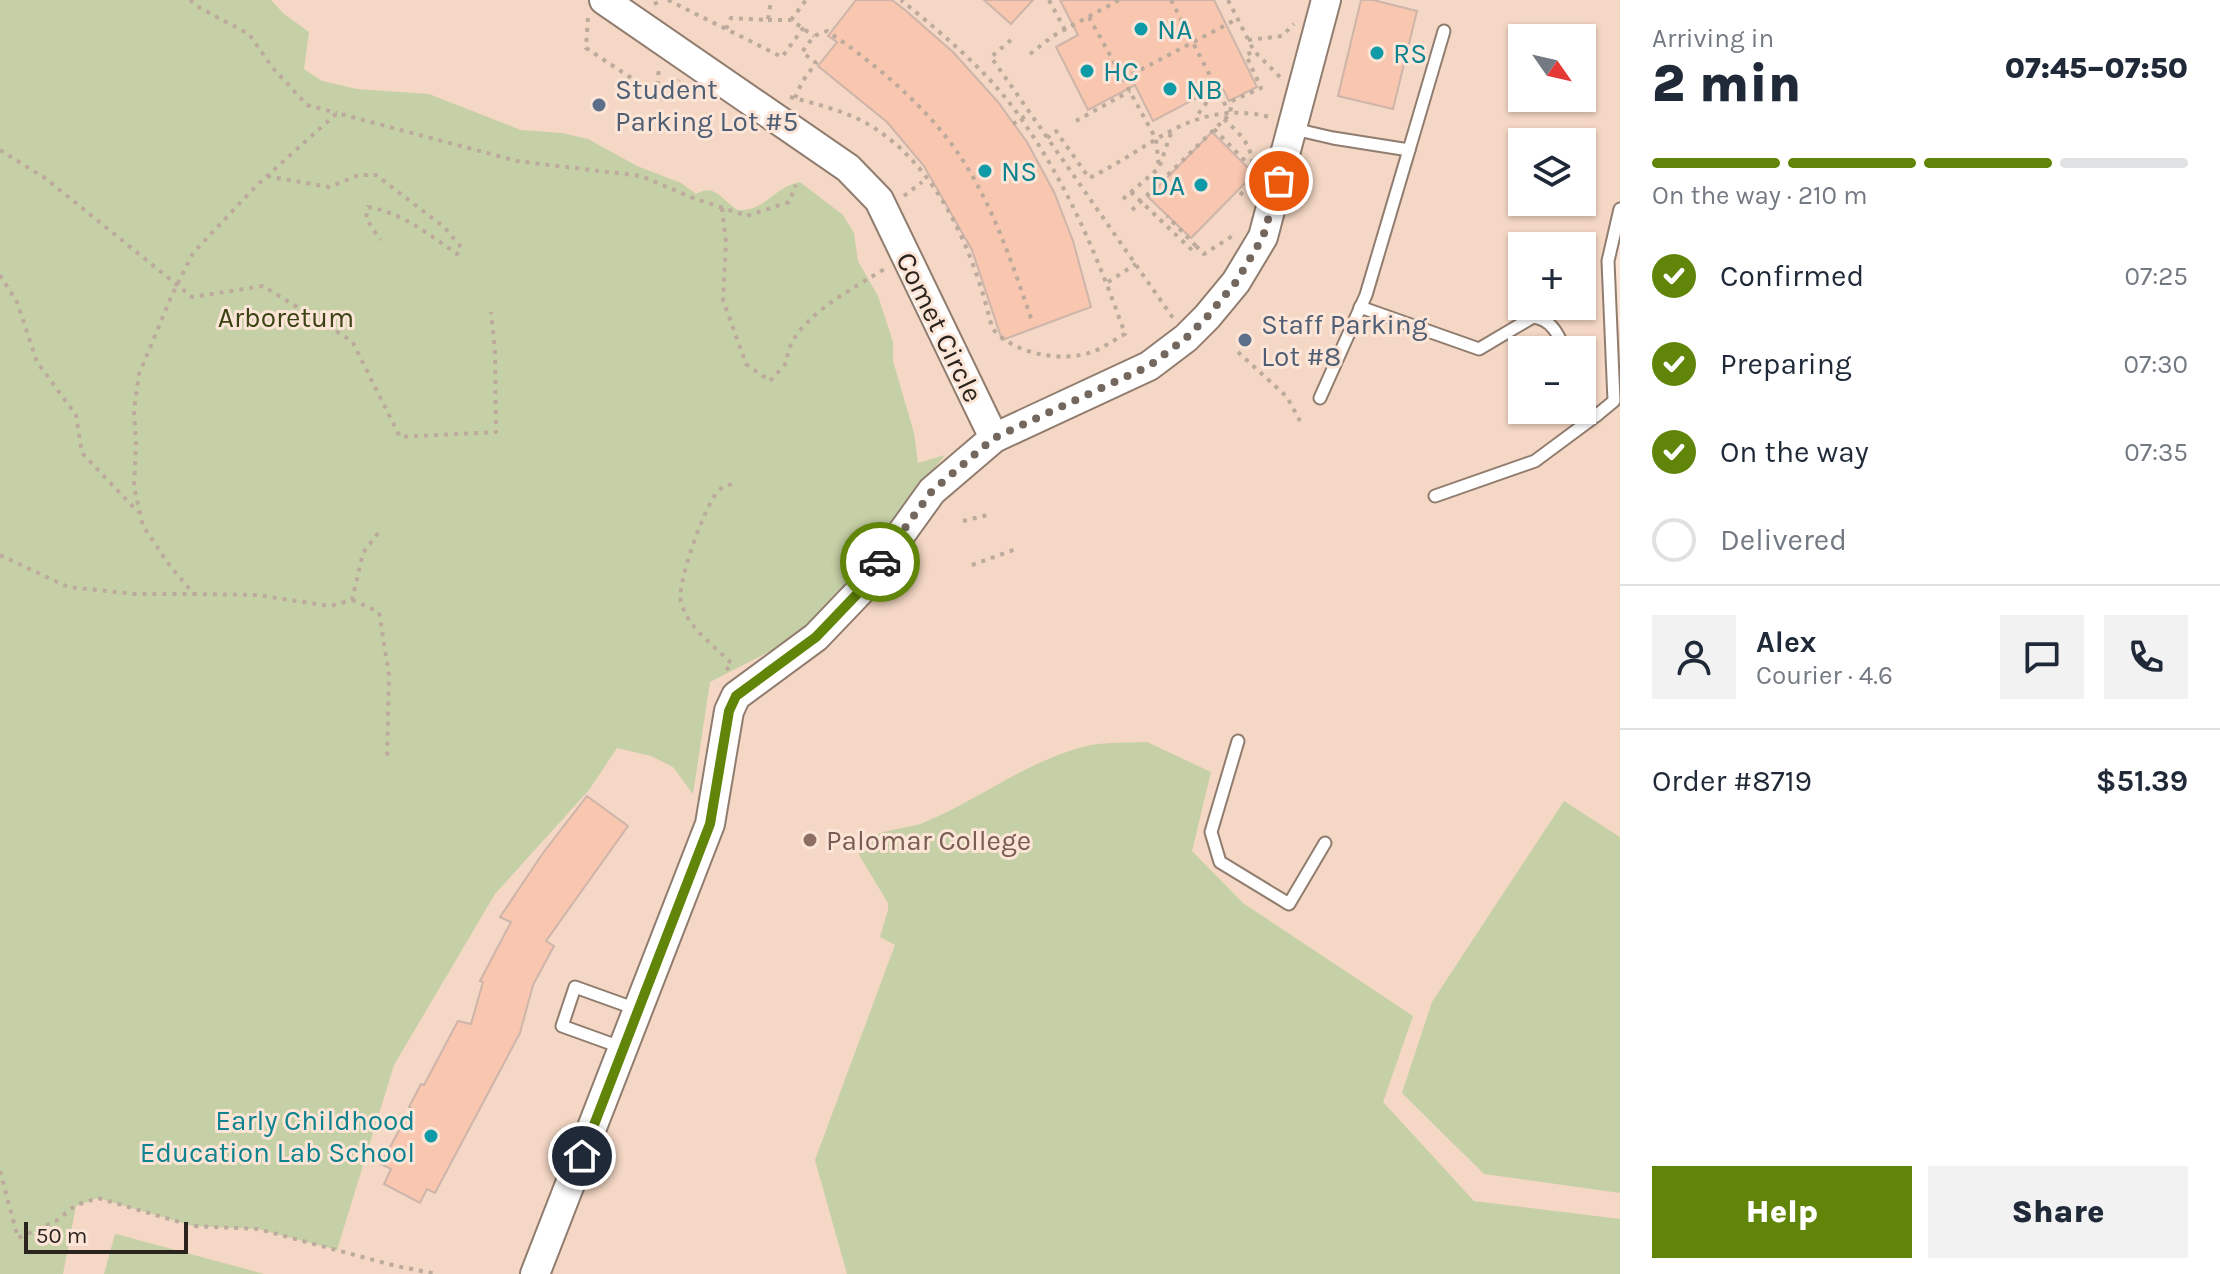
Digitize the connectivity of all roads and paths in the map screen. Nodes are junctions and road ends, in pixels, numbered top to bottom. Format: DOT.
graph roads {
  1 [pos="190,0"];
  2 [pos="665,0"];
  3 [pos="771,0"];
  4 [pos="806,0"];
  5 [pos="901,0"];
  6 [pos="1049,0"];
  7 [pos="1119,0"];
  8 [pos="1171,0"];
  9 [pos="1228,0"];
  10 [pos="1326,0"];
  11 [pos="597,3"];
  12 [pos="652,5"];
  13 [pos="1089,17"];
  14 [pos="1237,19"];
  15 [pos="768,20"];
  16 [pos="791,20"];
  17 [pos="1299,20"];
  18 [pos="804,27"];
  19 [pos="726,29"];
  20 [pos="1065,30"];
  21 [pos="1444,31"];
  22 [pos="814,36"];
  23 [pos="1011,40"];
  24 [pos="1248,40"];
  25 [pos="1194,42"];
  26 [pos="1254,51"];
  27 [pos="659,52"];
  28 [pos="1030,54"];
  29 [pos="686,70"];
  30 [pos="1123,79"];
  31 [pos="1289,86"];
  32 [pos="1130,91"];
  33 [pos="1219,93"];
  34 [pos="657,95"];
  35 [pos="788,97"];
  36 [pos="795,98"];
  37 [pos="337,113"];
  38 [pos="1030,113"];
  39 [pos="1230,114"];
  40 [pos="1022,118"];
  41 [pos="1196,118"];
  42 [pos="1224,119"];
  43 [pos="1076,121"];
  44 [pos="1013,124"];
  45 [pos="1287,124"];
  46 [pos="1214,129"];
  47 [pos="1172,130"];
  48 [pos="1047,138"];
  49 [pos="1156,139"];
  50 [pos="0,150"];
  51 [pos="1409,150"];
  52 [pos="1159,168"];
  53 [pos="1252,168"];
  54 [pos="267,176"];
  55 [pos="922,182"];
  56 [pos="796,185"];
  57 [pos="1131,192"];
  58 [pos="1240,195"];
  59 [pos="904,196"];
  60 [pos="1123,199"];
  61 [pos="1140,202"];
  62 [pos="722,208"];
  63 [pos="1620,209"];
  64 [pos="1132,210"];
  65 [pos="1167,216"];
  66 [pos="1243,237"];
  67 [pos="380,240"];
  68 [pos="1196,246"];
  69 [pos="895,263"];
  70 [pos="1136,264"];
  71 [pos="0,275"];
  72 [pos="1107,283"];
  73 [pos="177,285"];
  74 [pos="1360,307"];
  75 [pos="491,312"];
  76 [pos="1033,324"];
  77 [pos="1178,325"];
  78 [pos="1559,336"];
  79 [pos="1238,352"];
  80 [pos="1320,398"];
  81 [pos="1597,415"];
  82 [pos="1300,421"];
  83 [pos="994,438"];
  84 [pos="735,483"];
  85 [pos="1435,496"];
  86 [pos="140,514"];
  87 [pos="992,514"];
  88 [pos="963,521"];
  89 [pos="378,533"];
  90 [pos="1016,549"];
  91 [pos="0,555"];
  92 [pos="972,565"];
  93 [pos="194,594"];
  94 [pos="352,600"];
  95 [pos="724,672"];
  96 [pos="1238,741"];
  97 [pos="387,760"];
  98 [pos="1325,843"];
  99 [pos="640,1010"];
  100 [pos="625,1049"];
  101 [pos="0,1171"];
  102 [pos="437,1274"];
  103 [pos="535,1274"];
  1 -- 37 [label="path"];
  2 -- 12 [label="path"];
  2 -- 19 [label="path"];
  3 -- 15 [label="path"];
  4 -- 16 [label="path"];
  5 -- 40 [label="path"];
  6 -- 20 [label="path"];
  7 -- 13 [label="path"];
  8 -- 25 [label="path"];
  9 -- 14 [label="path"];
  10 -- 45 [label="street"];
  11 -- 34 [label="path"];
  11 -- 83 [label="street, Comet Circle"];
  13 -- 20 [label="path"];
  13 -- 30 [label="path"];
  14 -- 24 [label="path"];
  14 -- 25 [label="path"];
  15 -- 16 [label="path"];
  15 -- 19 [label="path"];
  16 -- 18 [label="path"];
  17 -- 24 [label="path"];
  18 -- 19 [label="path"];
  18 -- 22 [label="path"];
  20 -- 28 [label="path"];
  21 -- 51 [label="lane"];
  22 -- 36 [label="path"];
  22 -- 76 [label="path"];
  23 -- 38 [label="path"];
  24 -- 26 [label="path"];
  25 -- 30 [label="path"];
  25 -- 33 [label="path"];
  26 -- 31 [label="path"];
  26 -- 39 [label="path"];
  27 -- 34 [label="path"];
  29 -- 34 [label="path"];
  30 -- 32 [label="path"];
  32 -- 43 [label="path"];
  32 -- 49 [label="path"];
  33 -- 39 [label="path"];
  33 -- 41 [label="path"];
  35 -- 36 [label="path"];
  36 -- 72 [label="path"];
  37 -- 54 [label="path"];
  37 -- 62 [label="path"];
  38 -- 40 [label="path"];
  38 -- 48 [label="path"];
  39 -- 41 [label="path"];
  39 -- 42 [label="path"];
  39 -- 45 [label="path"];
  40 -- 44 [label="path"];
  40 -- 72 [label="path"];
  41 -- 47 [label="path"];
  42 -- 46 [label="path"];
  42 -- 53 [label="path"];
  45 -- 51 [label="lane"];
  45 -- 83 [label="street"];
  46 -- 53 [label="path"];
  46 -- 61 [label="path"];
  47 -- 49 [label="path"];
  47 -- 52 [label="path"];
  48 -- 49 [label="path"];
  48 -- 70 [label="path"];
  49 -- 52 [label="path"];
  50 -- 73 [label="path"];
  51 -- 74 [label="lane"];
  52 -- 57 [label="path"];
  53 -- 58 [label="path"];
  54 -- 67 [label="path"];
  54 -- 73 [label="path"];
  55 -- 59 [label="path"];
  56 -- 62 [label="path"];
  57 -- 60 [label="path"];
  57 -- 61 [label="path"];
  61 -- 64 [label="path"];
  61 -- 68 [label="path"];
  62 -- 69 [label="path"];
  63 -- 81 [label="lane"];
  65 -- 68 [label="path"];
  66 -- 68 [label="path"];
  70 -- 72 [label="path"];
  70 -- 77 [label="path"];
  71 -- 86 [label="path"];
  73 -- 75 [label="path"];
  73 -- 86 [label="path"];
  74 -- 78 [label="lane"];
  74 -- 80 [label="lane"];
  79 -- 82 [label="path"];
  81 -- 85 [label="lane"];
  83 -- 99 [label="street, Comet Circle"];
  84 -- 95 [label="path"];
  86 -- 93 [label="path"];
  87 -- 88 [label="path"];
  89 -- 94 [label="path"];
  90 -- 92 [label="path"];
  91 -- 93 [label="path"];
  93 -- 94 [label="path"];
  94 -- 97 [label="path"];
  96 -- 98 [label="lane"];
  99 -- 100 [label="street, Comet Circle"];
  99 -- 100 [label="lane"];
  100 -- 103 [label="street, Comet Circle"];
  101 -- 102 [label="path"];
}
